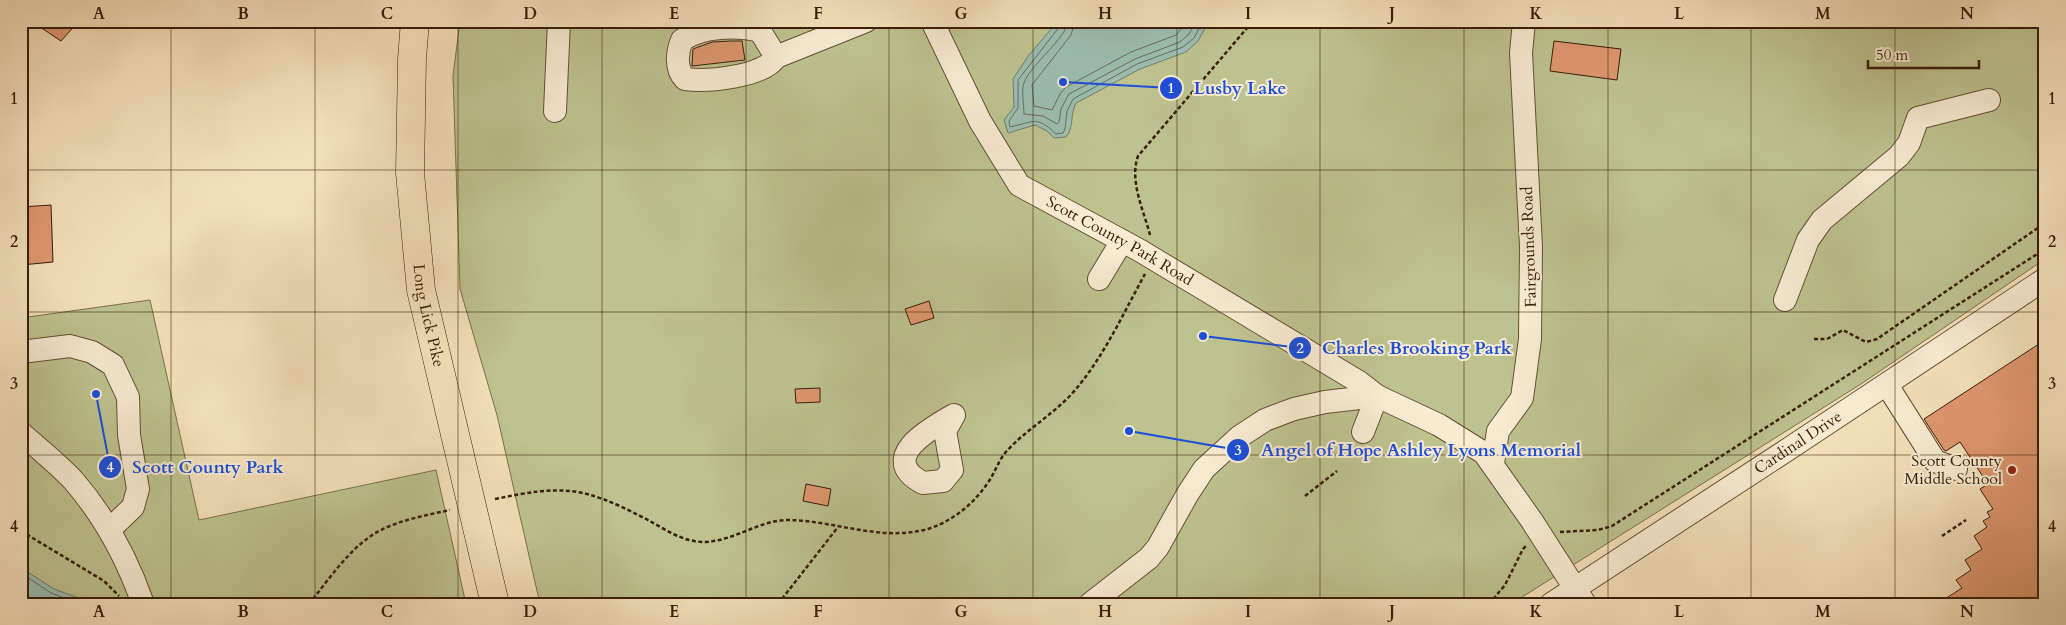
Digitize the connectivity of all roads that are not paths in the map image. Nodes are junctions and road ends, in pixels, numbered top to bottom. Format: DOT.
graph roads {
  1 [pos="414,21"];
  2 [pos="559,21"];
  3 [pos="866,21"];
  4 [pos="932,21"];
  5 [pos="1524,21"];
  6 [pos="776,57"];
  7 [pos="1989,100"];
  8 [pos="555,111"];
  9 [pos="1122,240"];
  10 [pos="1099,278"];
  11 [pos="2045,279"];
  12 [pos="1785,300"];
  13 [pos="21,352"];
  14 [pos="1887,384"];
  15 [pos="1377,396"];
  16 [pos="1363,432"];
  17 [pos="21,433"];
  18 [pos="1493,464"];
  19 [pos="1956,469"];
  20 [pos="110,529"];
  21 [pos="1580,596"];
  22 [pos="143,604"];
  23 [pos="495,604"];
  24 [pos="1090,604"];
  25 [pos="1551,604"];
  1 -- 23 [label="main road, Long Lick Pike"];
  2 -- 8 [label="street"];
  3 -- 6 [label="street"];
  4 -- 9 [label="street, Scott County Park Road"];
  5 -- 18 [label="street, Fairgrounds Road"];
  7 -- 12 [label="street"];
  9 -- 10 [label="street"];
  9 -- 15 [label="street, Scott County Park Road"];
  11 -- 14 [label="street, Cardinal Drive"];
  13 -- 20 [label="street"];
  14 -- 19 [label="street"];
  14 -- 21 [label="street, Cardinal Drive"];
  15 -- 16 [label="street"];
  15 -- 18 [label="street, Scott County Park Road"];
  15 -- 24 [label="street"];
  17 -- 20 [label="street"];
  18 -- 21 [label="street"];
  20 -- 22 [label="street"];
  21 -- 25 [label="street, Cardinal Drive"];
}
